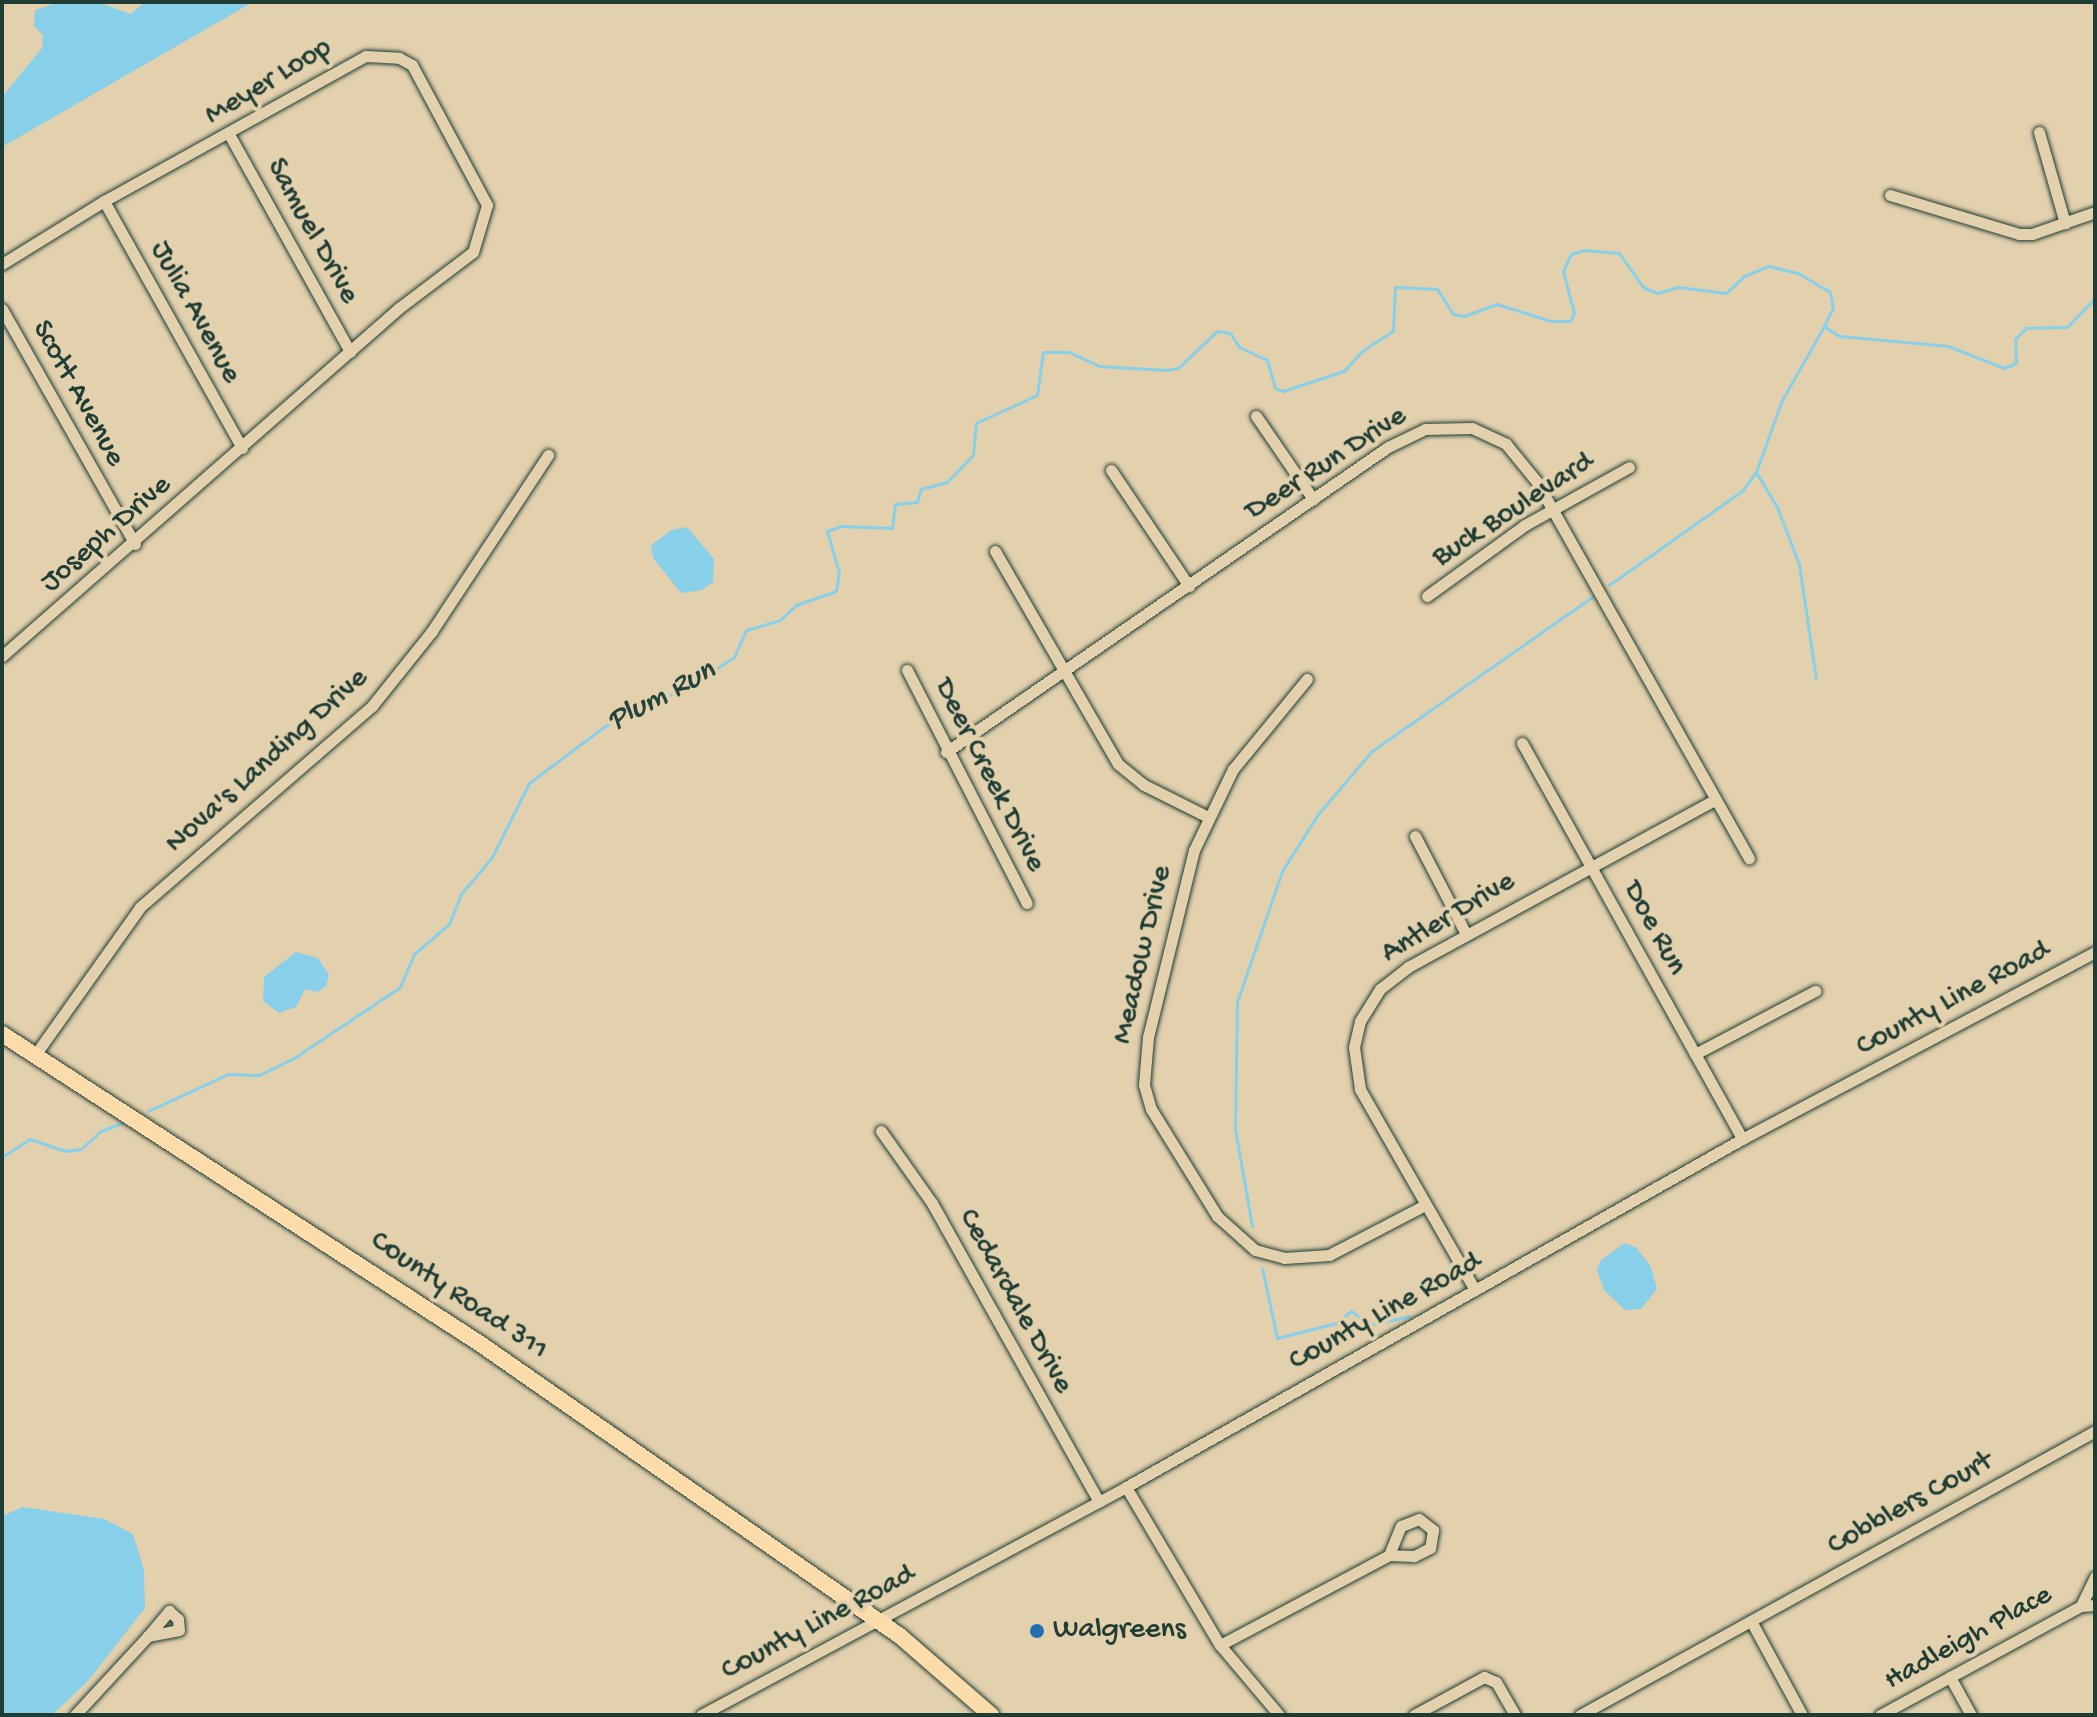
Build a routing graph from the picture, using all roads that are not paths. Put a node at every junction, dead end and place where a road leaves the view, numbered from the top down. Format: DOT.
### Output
graph roads {
  1 [pos="2039,132"];
  2 [pos="230,136"];
  3 [pos="1890,195"];
  4 [pos="104,201"];
  5 [pos="2095,212"];
  6 [pos="2065,223"];
  7 [pos="2,264"];
  8 [pos="2,309"];
  9 [pos="350,352"];
  10 [pos="1256,416"];
  11 [pos="242,448"];
  12 [pos="548,455"];
  13 [pos="1629,467"];
  14 [pos="1111,470"];
  15 [pos="1313,499"];
  16 [pos="1552,507"];
  17 [pos="135,544"];
  18 [pos="995,551"];
  19 [pos="1189,586"];
  20 [pos="1427,596"];
  21 [pos="2,656"];
  22 [pos="907,670"];
  23 [pos="1064,673"];
  24 [pos="1307,679"];
  25 [pos="1522,743"];
  26 [pos="946,752"];
  27 [pos="1714,800"];
  28 [pos="1208,817"];
  29 [pos="1415,836"];
  30 [pos="1749,858"];
  31 [pos="1590,866"];
  32 [pos="1027,903"];
  33 [pos="1466,934"];
  34 [pos="2095,952"];
  35 [pos="1815,991"];
  36 [pos="2,1034"];
  37 [pos="1695,1054"];
  38 [pos="35,1055"];
  39 [pos="881,1131"];
  40 [pos="1742,1139"];
  41 [pos="1425,1205"];
  42 [pos="1475,1290"];
  43 [pos="2095,1431"];
  44 [pos="1126,1487"];
  45 [pos="1099,1502"];
  46 [pos="1389,1555"];
  47 [pos="2095,1577"];
  48 [pos="2095,1605"];
  49 [pos="2081,1606"];
  50 [pos="874,1621"];
  51 [pos="1751,1621"];
  52 [pos="148,1636"];
  53 [pos="1220,1645"];
  54 [pos="1950,1677"];
  55 [pos="75,1715"];
  56 [pos="701,1715"];
  57 [pos="991,1715"];
  58 [pos="1279,1715"];
  59 [pos="1414,1715"];
  60 [pos="1515,1715"];
  61 [pos="1580,1715"];
  62 [pos="1802,1715"];
  63 [pos="1880,1715"];
  64 [pos="1971,1715"];
  1 -- 6 [label="street"];
  2 -- 4 [label="street, Meyer Loop"];
  2 -- 9 [label="street, Samuel Drive"];
  2 -- 9 [label="street, Meyer Loop"];
  3 -- 6 [label="street"];
  4 -- 7 [label="street, Meyer Loop"];
  4 -- 11 [label="street, Julia Avenue"];
  5 -- 6 [label="street"];
  8 -- 17 [label="street, Scott Avenue"];
  9 -- 11 [label="street, Meyer Loop"];
  10 -- 15 [label="street"];
  11 -- 17 [label="street, Joseph Drive"];
  12 -- 38 [label="street, Nova's Landing Drive"];
  13 -- 16 [label="street, Buck Boulevard"];
  14 -- 19 [label="street"];
  15 -- 16 [label="street, Deer Run Drive"];
  15 -- 19 [label="street, Deer Run Drive"];
  16 -- 20 [label="street, Buck Boulevard"];
  16 -- 27 [label="street, Deer Run Drive"];
  17 -- 21 [label="street, Joseph Drive"];
  18 -- 23 [label="street"];
  19 -- 23 [label="street, Deer Run Drive"];
  22 -- 26 [label="street, Deer Creek Drive"];
  23 -- 26 [label="street, Deer Run Drive"];
  23 -- 28 [label="street"];
  24 -- 28 [label="street, Meadow Drive"];
  25 -- 31 [label="street, Doe Run"];
  26 -- 32 [label="street, Deer Creek Drive"];
  27 -- 30 [label="street, Deer Run Drive"];
  27 -- 31 [label="street, Antler Drive"];
  28 -- 41 [label="street, Meadow Drive"];
  29 -- 33 [label="street"];
  31 -- 33 [label="street, Antler Drive"];
  31 -- 37 [label="street, Doe Run"];
  33 -- 41 [label="street, Antler Drive"];
  34 -- 40 [label="street, County Line Road"];
  35 -- 37 [label="street"];
  36 -- 38 [label="main road, County Road 311"];
  37 -- 40 [label="street, Doe Run"];
  38 -- 50 [label="main road, County Road 311"];
  39 -- 45 [label="street, Cedardale Drive"];
  40 -- 42 [label="street, County Line Road"];
  41 -- 42 [label="street, Antler Drive"];
  42 -- 44 [label="street, County Line Road"];
  43 -- 51 [label="street, Cobblers Court"];
  44 -- 45 [label="street, County Line Road"];
  44 -- 53 [label="street"];
  45 -- 50 [label="street, County Line Road"];
  46 -- 53 [label="street"];
  47 -- 49 [label="street, Hadleigh Place"];
  48 -- 49 [label="street, Hadleigh Place"];
  49 -- 54 [label="street, Hadleigh Place"];
  50 -- 56 [label="street, County Line Road"];
  50 -- 57 [label="main road, County Road 311"];
  51 -- 61 [label="street, Cobblers Court"];
  51 -- 62 [label="street"];
  52 -- 55 [label="street"];
  53 -- 58 [label="street"];
  54 -- 63 [label="street, Hadleigh Place"];
  54 -- 64 [label="street"];
  59 -- 60 [label="street"];
}
